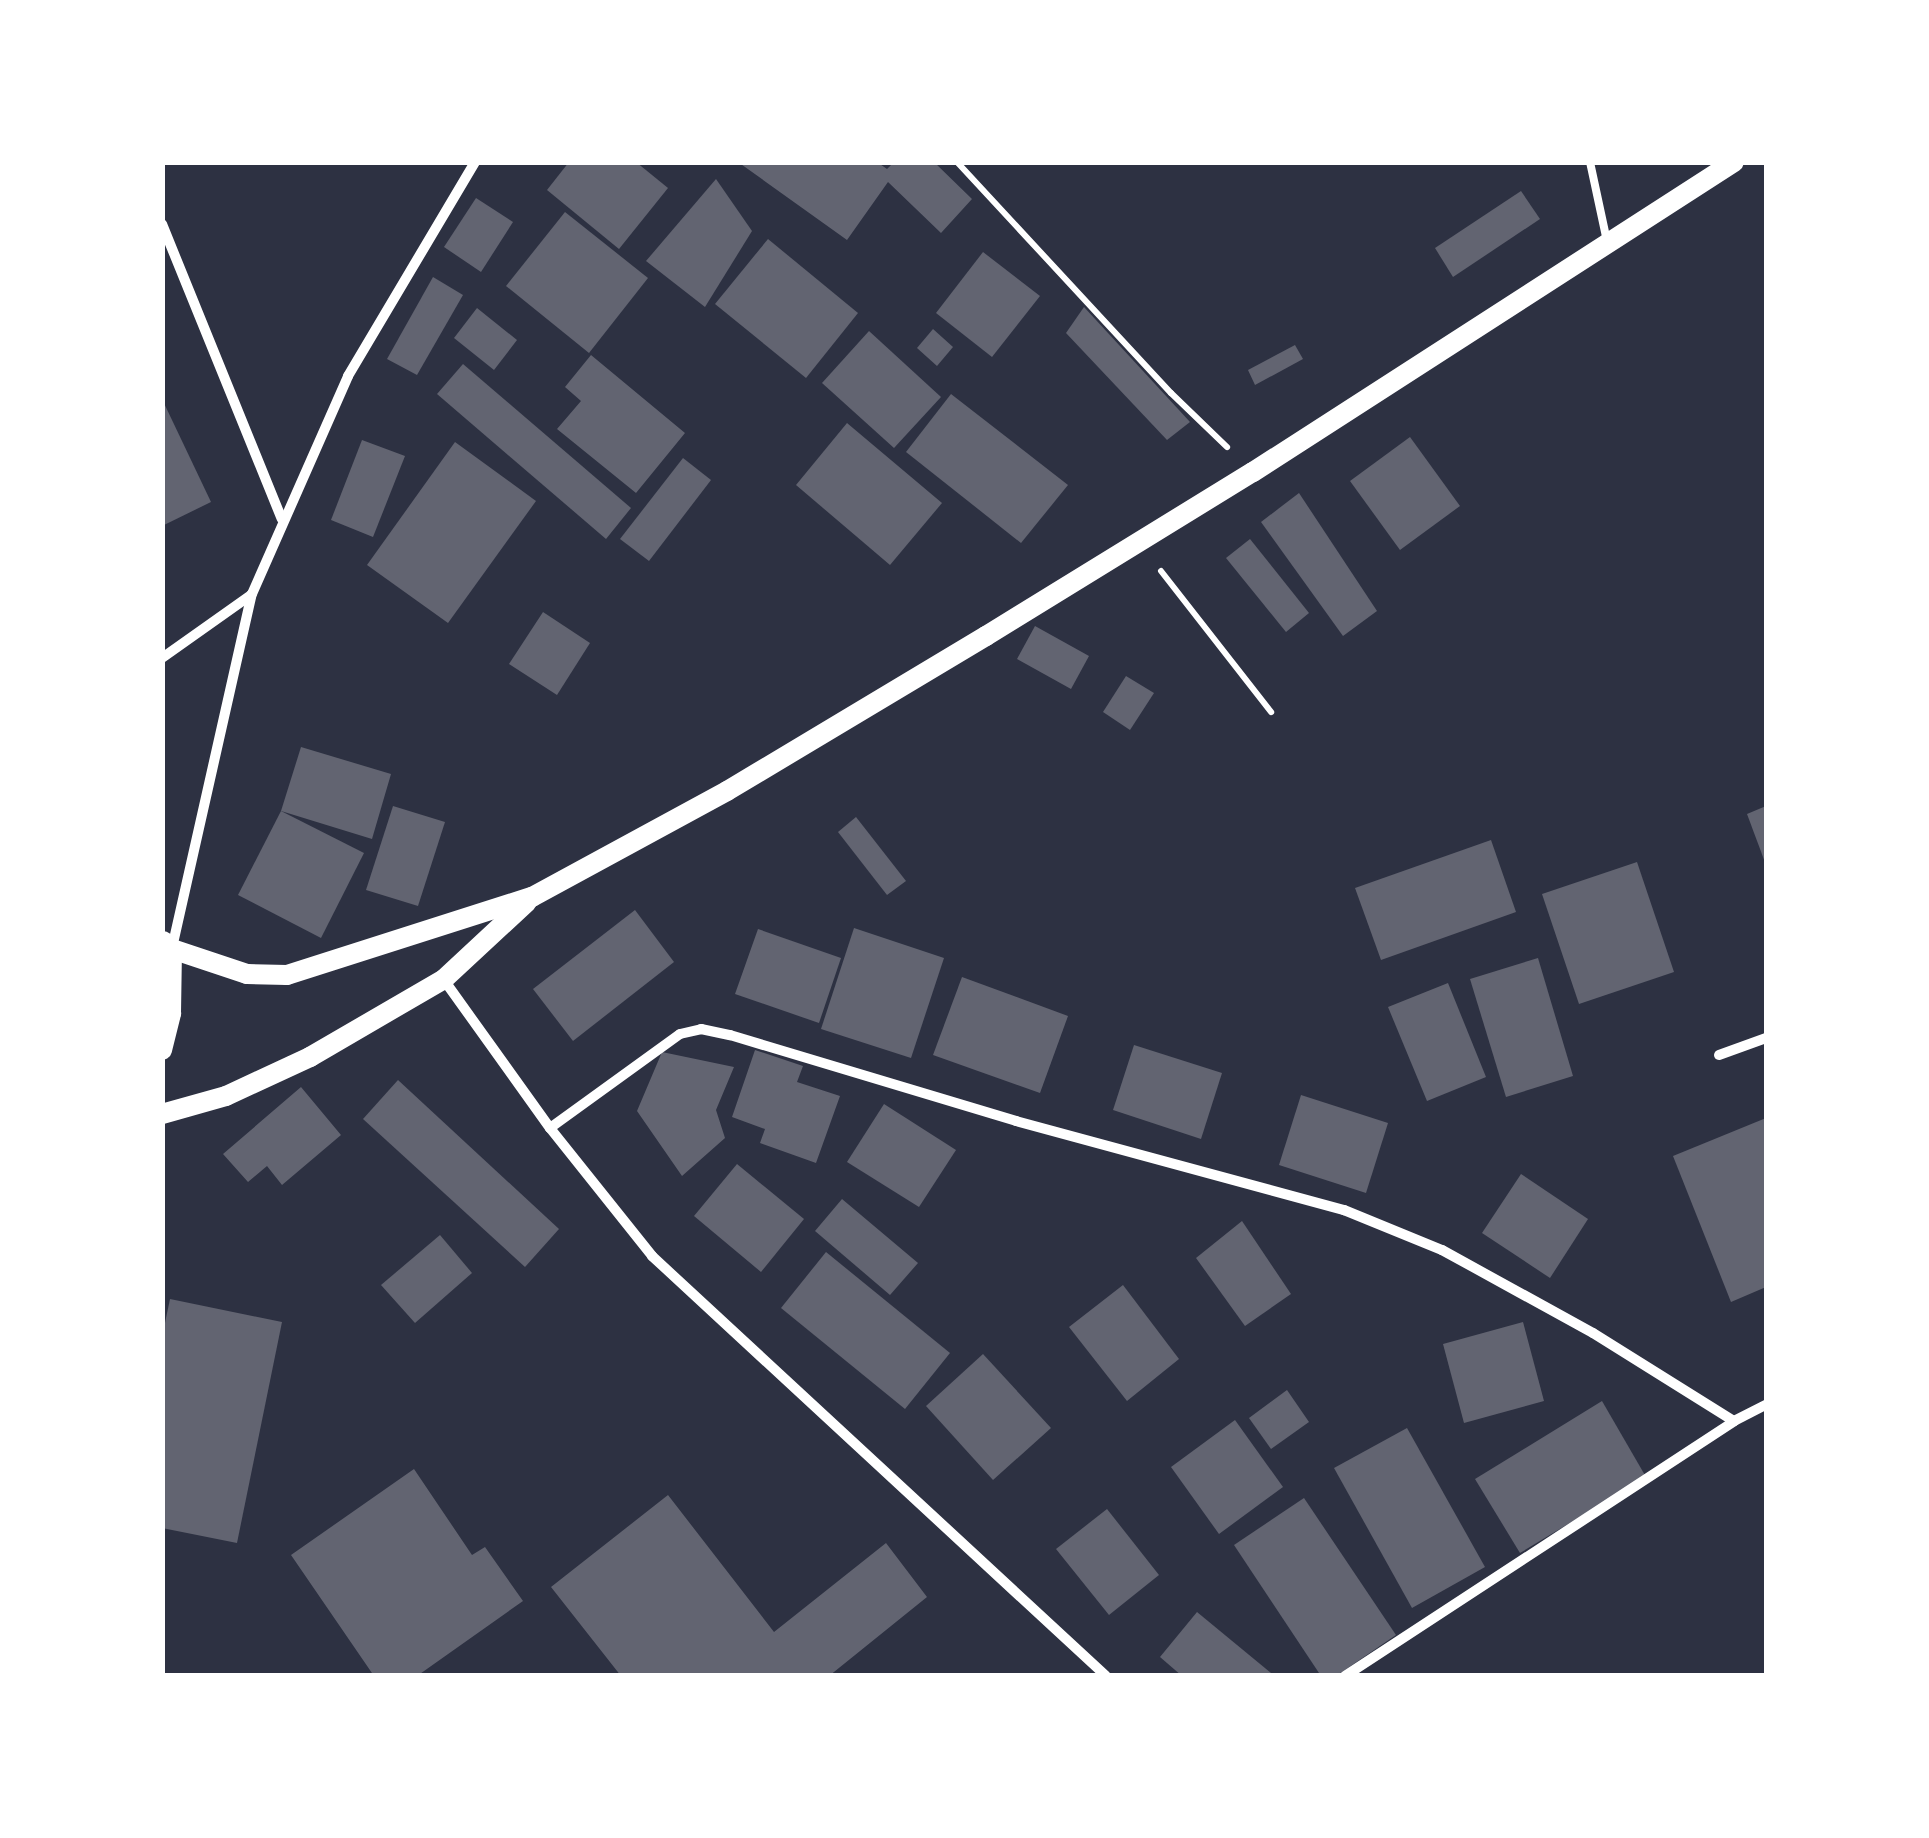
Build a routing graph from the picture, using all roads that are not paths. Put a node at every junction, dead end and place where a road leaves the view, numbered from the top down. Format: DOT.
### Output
graph roads {
  1 [pos="475,162"];
  2 [pos="1590,162"];
  3 [pos="1734,162"];
  4 [pos="162,224"];
  5 [pos="1607,244"];
  6 [pos="282,519"];
  7 [pos="252,594"];
  8 [pos="162,658"];
  9 [pos="532,897"];
  10 [pos="167,945"];
  11 [pos="444,979"];
  12 [pos="1766,1038"];
  13 [pos="162,1050"];
  14 [pos="1718,1055"];
  15 [pos="162,1114"];
  16 [pos="550,1128"];
  17 [pos="1766,1405"];
  18 [pos="1734,1422"];
  19 [pos="1106,1676"];
  20 [pos="1344,1676"];
  1 -- 6 [label="street"];
  2 -- 5 [label="lane"];
  3 -- 5 [label="main road"];
  4 -- 6 [label="street"];
  5 -- 9 [label="main road"];
  6 -- 7 [label="street"];
  7 -- 8 [label="street"];
  7 -- 10 [label="street"];
  9 -- 10 [label="main road"];
  9 -- 11 [label="main road"];
  10 -- 13 [label="main road"];
  11 -- 15 [label="main road"];
  11 -- 16 [label="street"];
  12 -- 14 [label="street"];
  16 -- 18 [label="street"];
  16 -- 19 [label="street"];
  17 -- 18 [label="street"];
  18 -- 20 [label="street"];
}
